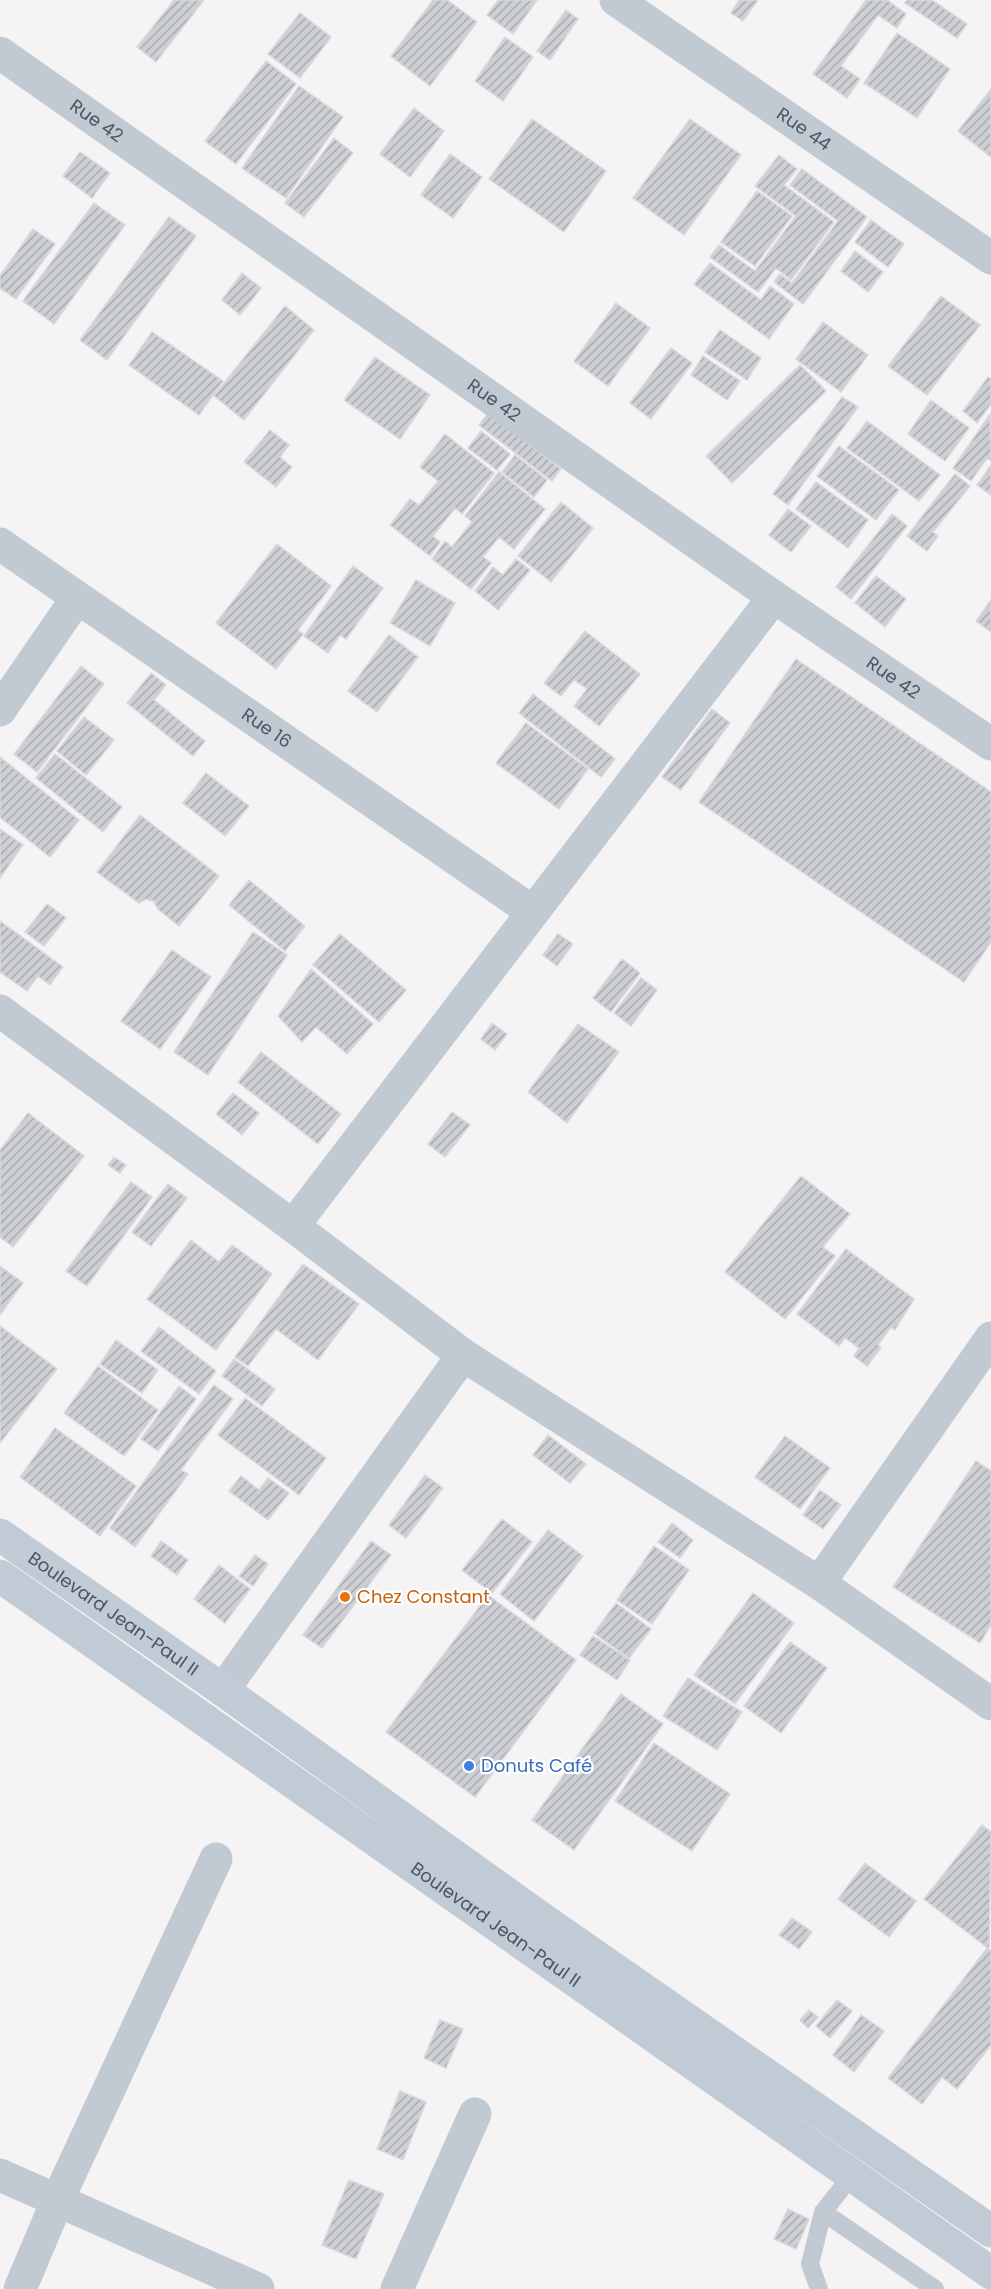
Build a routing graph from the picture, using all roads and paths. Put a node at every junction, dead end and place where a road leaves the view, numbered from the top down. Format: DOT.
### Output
graph roads {
  1 [pos="616,0"];
  2 [pos="0,53"];
  3 [pos="991,258"];
  4 [pos="0,544"];
  5 [pos="774,597"];
  6 [pos="76,598"];
  7 [pos="0,710"];
  8 [pos="991,744"];
  9 [pos="533,912"];
  10 [pos="0,1011"];
  11 [pos="293,1226"];
  12 [pos="991,1338"];
  13 [pos="463,1355"];
  14 [pos="0,1535"];
  15 [pos="0,1576"];
  16 [pos="819,1583"];
  17 [pos="223,1690"];
  18 [pos="991,1704"];
  19 [pos="216,1859"];
  20 [pos="475,2114"];
  21 [pos="853,2174"];
  22 [pos="0,2175"];
  23 [pos="58,2199"];
  24 [pos="823,2212"];
  25 [pos="991,2231"];
  26 [pos="991,2273"];
  27 [pos="991,2287"];
  28 [pos="20,2289"];
  29 [pos="258,2289"];
  30 [pos="397,2289"];
  31 [pos="819,2289"];
  32 [pos="936,2289"];
  33 [pos="986,2289"];
  1 -- 3 [label="street, Rue 44"];
  2 -- 5 [label="street, Rue 42"];
  4 -- 6 [label="street, Rue 16"];
  5 -- 8 [label="street, Rue 42"];
  5 -- 9 [label="street"];
  6 -- 7 [label="street"];
  6 -- 9 [label="street, Rue 16"];
  9 -- 11 [label="street"];
  10 -- 11 [label="street"];
  11 -- 13 [label="street"];
  12 -- 16 [label="street"];
  13 -- 16 [label="street"];
  13 -- 17 [label="street"];
  14 -- 17 [label="main road, Boulevard Jean-Paul II"];
  15 -- 21 [label="main road, Boulevard Jean-Paul II"];
  16 -- 18 [label="street"];
  17 -- 25 [label="main road, Boulevard Jean-Paul II"];
  19 -- 23 [label="street"];
  20 -- 30 [label="street"];
  21 -- 24 [label="lane"];
  21 -- 26 [label="main road, Boulevard Jean-Paul II"];
  22 -- 23 [label="street"];
  23 -- 28 [label="street"];
  23 -- 29 [label="street"];
  24 -- 31 [label="lane"];
  24 -- 32 [label="lane"];
  27 -- 33 [label="lane"];
}
